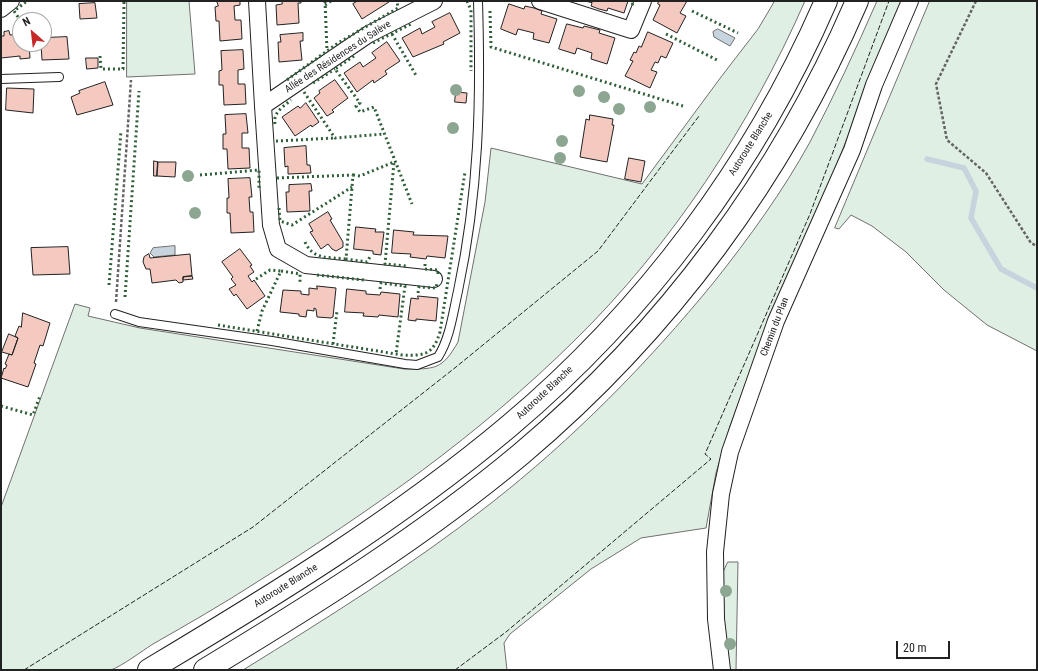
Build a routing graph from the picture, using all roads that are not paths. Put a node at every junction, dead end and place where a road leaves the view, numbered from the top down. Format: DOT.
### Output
graph roads {
  1 [pos="11,1"];
  2 [pos="257,1"];
  3 [pos="434,1"];
  4 [pos="478,1"];
  5 [pos="540,1"];
  6 [pos="643,1"];
  7 [pos="826,1"];
  8 [pos="857,1"];
  9 [pos="910,1"];
  10 [pos="411,5"];
  11 [pos="1,9"];
  12 [pos="59,77"];
  13 [pos="1,79"];
  14 [pos="263,106"];
  15 [pos="434,279"];
  16 [pos="115,314"];
  17 [pos="149,670"];
  18 [pos="205,670"];
  19 [pos="722,670"];
  1 -- 11 [label="street"];
  2 -- 14 [label="street"];
  3 -- 10 [label="street, Allée des Résidences du Salève"];
  4 -- 16 [label="lane"];
  5 -- 6 [label="street"];
  7 -- 17 [label="highway, Autoroute Blanche"];
  8 -- 18 [label="highway"];
  9 -- 19 [label="street, Chemin du Plan"];
  10 -- 14 [label="street, Allée des Résidences du Salève"];
  12 -- 13 [label="lane"];
  14 -- 15 [label="street"];
}
